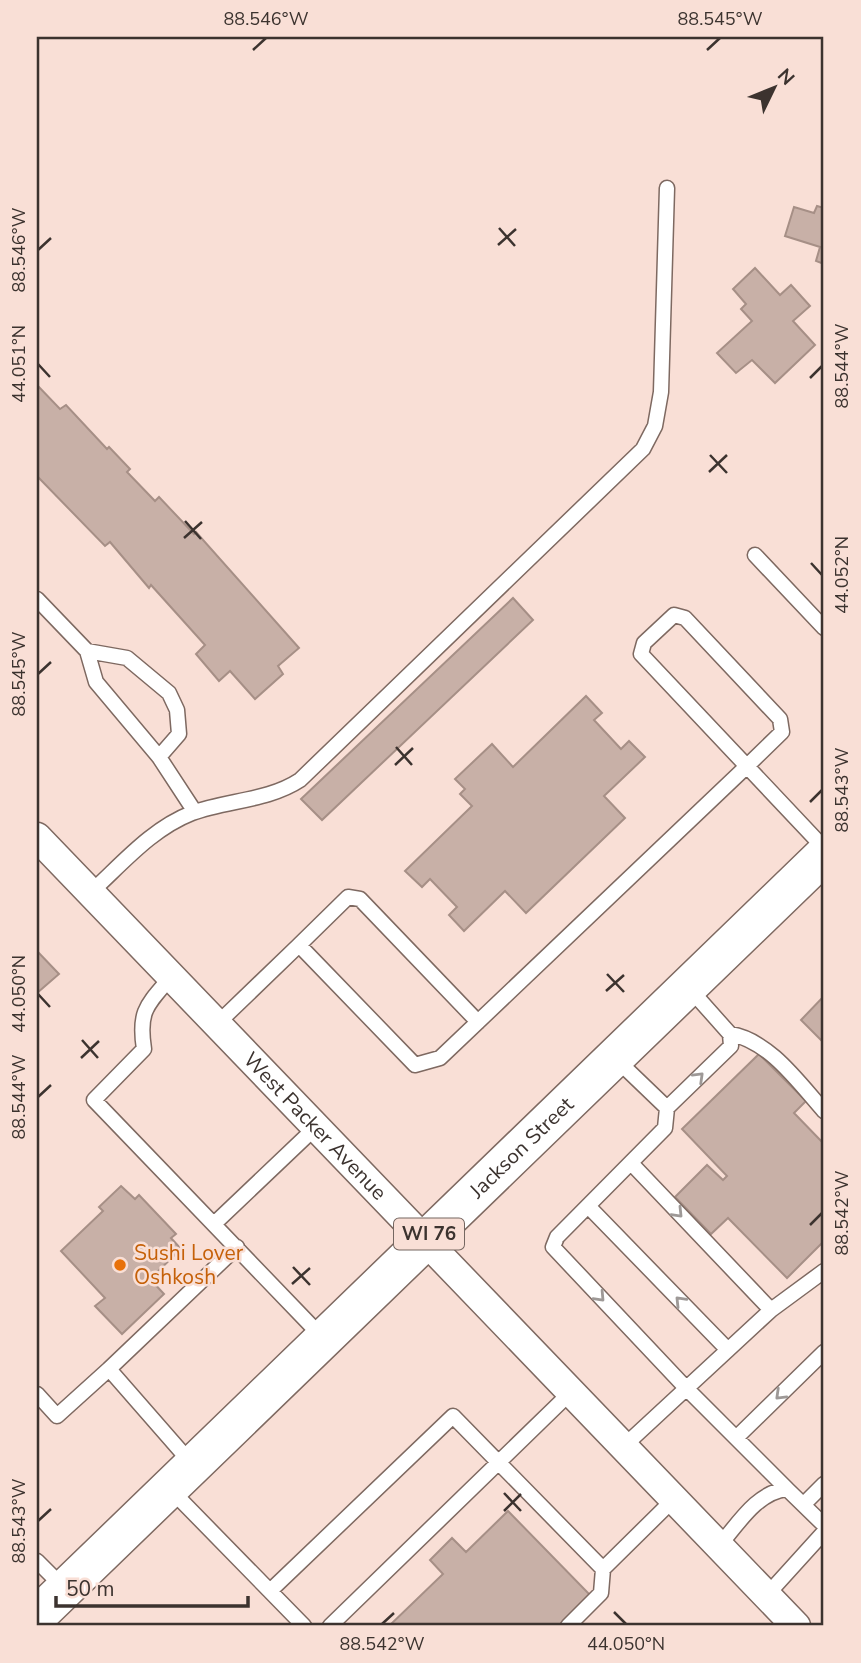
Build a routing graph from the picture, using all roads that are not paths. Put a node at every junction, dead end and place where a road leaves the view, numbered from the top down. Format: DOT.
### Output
graph roads {
  1 [pos="667,188"];
  2 [pos="755,555"];
  3 [pos="37,599"];
  4 [pos="824,628"];
  5 [pos="87,651"];
  6 [pos="159,757"];
  7 [pos="746,767"];
  8 [pos="195,812"];
  9 [pos="40,847"];
  10 [pos="824,848"];
  11 [pos="824,855"];
  12 [pos="90,893"];
  13 [pos="299,945"];
  14 [pos="171,977"];
  15 [pos="688,987"];
  16 [pos="478,1022"];
  17 [pos="217,1024"];
  18 [pos="731,1040"];
  19 [pos="615,1058"];
  20 [pos="667,1108"];
  21 [pos="824,1111"];
  22 [pos="316,1127"];
  23 [pos="631,1163"];
  24 [pos="588,1206"];
  25 [pos="214,1224"];
  26 [pos="425,1238"];
  27 [pos="237,1247"];
  28 [pos="821,1278"];
  29 [pos="773,1309"];
  30 [pos="323,1338"];
  31 [pos="728,1350"];
  32 [pos="824,1352"];
  33 [pos="109,1369"];
  34 [pos="686,1388"];
  35 [pos="571,1392"];
  36 [pos="37,1394"];
  37 [pos="736,1438"];
  38 [pos="623,1447"];
  39 [pos="500,1462"];
  40 [pos="181,1476"];
  41 [pos="824,1484"];
  42 [pos="788,1489"];
  43 [pos="674,1499"];
  44 [pos="805,1503"];
  45 [pos="824,1525"];
  46 [pos="824,1532"];
  47 [pos="719,1546"];
  48 [pos="37,1561"];
  49 [pos="603,1569"];
  50 [pos="64,1589"];
  51 [pos="270,1591"];
  52 [pos="766,1596"];
  53 [pos="37,1616"];
  54 [pos="304,1626"];
  55 [pos="330,1626"];
  56 [pos="568,1626"];
  57 [pos="796,1626"];
  1 -- 8 [label="lane"];
  2 -- 4 [label="lane"];
  3 -- 5 [label="lane"];
  5 -- 6 [label="lane"];
  5 -- 6 [label="lane"];
  6 -- 8 [label="lane"];
  7 -- 7 [label="lane"];
  7 -- 10 [label="lane"];
  7 -- 16 [label="lane"];
  8 -- 12 [label="lane"];
  9 -- 12 [label="street, West Packer Avenue"];
  11 -- 15 [label="main road, Jackson Street / WI 76"];
  12 -- 14 [label="street, West Packer Avenue"];
  13 -- 16 [label="lane"];
  13 -- 16 [label="lane"];
  13 -- 17 [label="lane"];
  14 -- 17 [label="street, West Packer Avenue"];
  14 -- 25 [label="lane"];
  15 -- 18 [label="lane"];
  15 -- 19 [label="main road, Jackson Street / WI 76"];
  17 -- 22 [label="street, West Packer Avenue"];
  20 -- 18 [label="lane, one-way"];
  18 -- 21 [label="lane"];
  19 -- 20 [label="lane"];
  19 -- 26 [label="main road, Jackson Street / WI 76"];
  20 -- 23 [label="lane"];
  22 -- 25 [label="lane"];
  22 -- 26 [label="street, West Packer Avenue"];
  23 -- 24 [label="lane"];
  23 -- 29 [label="lane, one-way"];
  31 -- 24 [label="lane, one-way"];
  24 -- 34 [label="lane, one-way"];
  25 -- 27 [label="lane"];
  26 -- 30 [label="main road, Jackson Street / WI 76"];
  26 -- 35 [label="street, West Packer Avenue"];
  27 -- 30 [label="lane"];
  27 -- 33 [label="lane"];
  28 -- 29 [label="lane"];
  29 -- 31 [label="lane"];
  30 -- 40 [label="main road, Jackson Street / WI 76"];
  31 -- 34 [label="lane"];
  32 -- 37 [label="lane, one-way"];
  33 -- 36 [label="lane"];
  33 -- 40 [label="lane"];
  34 -- 37 [label="lane"];
  34 -- 38 [label="lane"];
  35 -- 38 [label="street, West Packer Avenue"];
  35 -- 39 [label="lane"];
  37 -- 42 [label="lane"];
  38 -- 43 [label="street, West Packer Avenue"];
  39 -- 49 [label="lane"];
  39 -- 51 [label="lane"];
  39 -- 55 [label="lane"];
  40 -- 50 [label="main road, Jackson Street / WI 76"];
  40 -- 51 [label="lane"];
  41 -- 44 [label="lane"];
  42 -- 44 [label="lane"];
  42 -- 47 [label="lane"];
  43 -- 47 [label="street, West Packer Avenue"];
  43 -- 49 [label="lane"];
  44 -- 45 [label="lane"];
  46 -- 52 [label="lane"];
  47 -- 52 [label="street, West Packer Avenue"];
  48 -- 50 [label="lane"];
  49 -- 56 [label="lane"];
  50 -- 53 [label="main road, Jackson Street / WI 76"];
  51 -- 54 [label="lane"];
  52 -- 57 [label="street, West Packer Avenue"];
}
